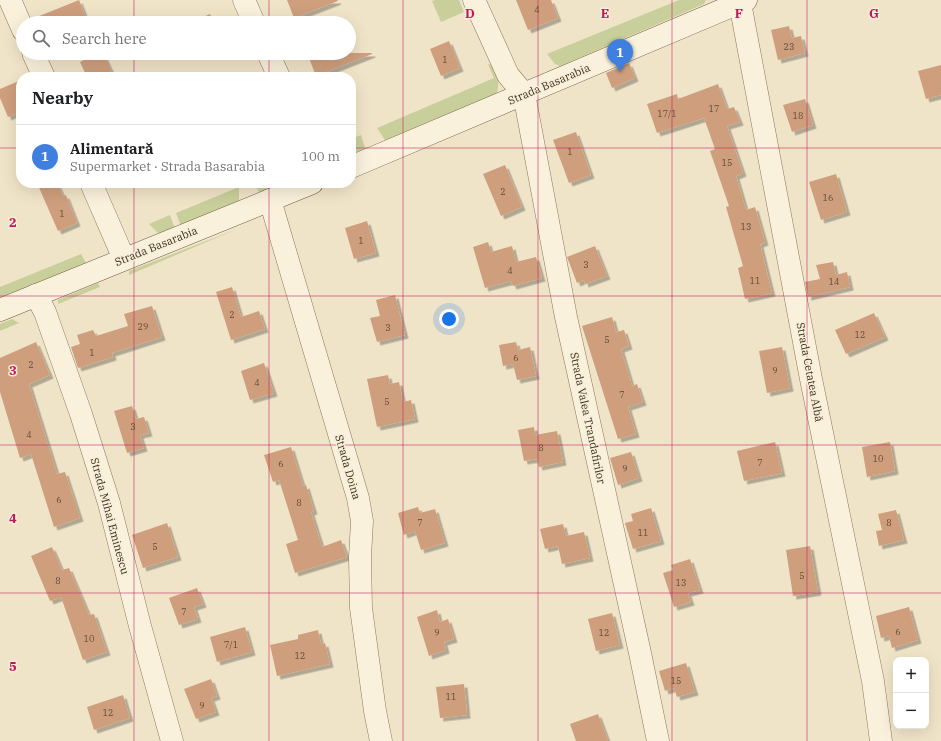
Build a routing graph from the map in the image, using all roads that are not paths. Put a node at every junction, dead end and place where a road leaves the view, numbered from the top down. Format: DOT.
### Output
graph roads {
  1 [pos="10,0"];
  2 [pos="244,0"];
  3 [pos="474,0"];
  4 [pos="743,1"];
  5 [pos="718,6"];
  6 [pos="17,16"];
  7 [pos="251,16"];
  8 [pos="36,60"];
  9 [pos="271,60"];
  10 [pos="42,72"];
  11 [pos="277,72"];
  12 [pos="524,94"];
  13 [pos="356,165"];
  14 [pos="92,188"];
  15 [pos="300,188"];
  16 [pos="270,200"];
  17 [pos="124,259"];
  18 [pos="36,295"];
  19 [pos="0,310"];
  20 [pos="172,741"];
  21 [pos="381,741"];
  22 [pos="658,741"];
  23 [pos="881,741"];
  1 -- 6 [label="street"];
  2 -- 7 [label="street"];
  3 -- 12 [label="street"];
  4 -- 5 [label="street, Strada Basarabia"];
  4 -- 23 [label="street, Strada Cetatea Albă"];
  5 -- 12 [label="street, Strada Basarabia"];
  8 -- 10 [label="street"];
  9 -- 11 [label="street"];
  12 -- 13 [label="street, Strada Basarabia"];
  12 -- 22 [label="street, Strada Valea Trandafirilor"];
  14 -- 17 [label="street"];
  15 -- 16 [label="street, Strada Basarabia"];
  16 -- 17 [label="street, Strada Basarabia"];
  16 -- 21 [label="street, Strada Doina"];
  17 -- 18 [label="street, Strada Basarabia"];
  18 -- 19 [label="street, Strada Basarabia"];
  18 -- 20 [label="street, Strada Mihai Eminescu"];
}
